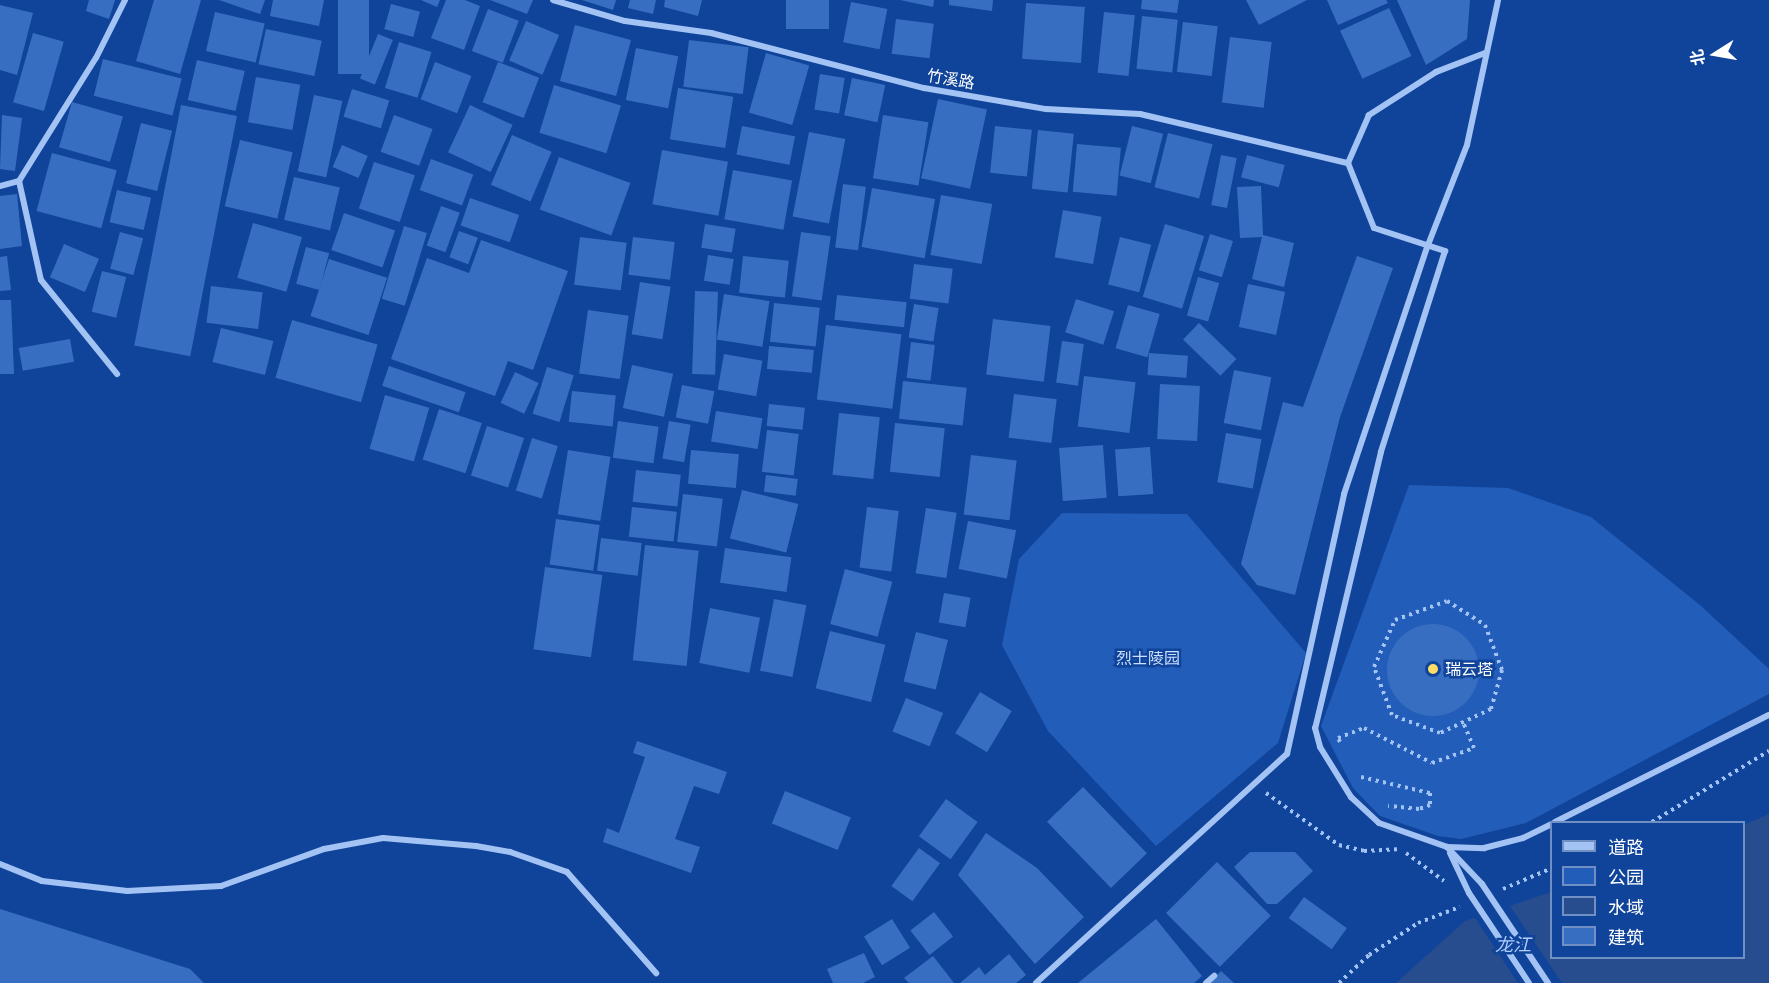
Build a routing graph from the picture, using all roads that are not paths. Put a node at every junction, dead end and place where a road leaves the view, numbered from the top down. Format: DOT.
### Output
graph roads {
  1 [pos="125,0"];
  2 [pos="553,0"];
  3 [pos="1498,0"];
  4 [pos="1485,53"];
  5 [pos="1348,163"];
  6 [pos="19,181"];
  7 [pos="0,186"];
  8 [pos="1428,245"];
  9 [pos="117,374"];
  10 [pos="1769,715"];
  11 [pos="1557,821"];
  12 [pos="1550,824"];
  13 [pos="1447,847"];
  14 [pos="0,864"];
  15 [pos="656,973"];
  16 [pos="1214,976"];
  17 [pos="1035,983"];
  18 [pos="1206,983"];
  19 [pos="1529,983"];
  20 [pos="1548,983"];
  1 -- 6 [label="street"];
  2 -- 5 [label="street, 竹溪路"];
  3 -- 4 [label="street"];
  4 -- 5 [label="street"];
  4 -- 8 [label="street"];
  5 -- 8 [label="street"];
  6 -- 7 [label="street"];
  6 -- 9 [label="street"];
  8 -- 13 [label="street"];
  8 -- 17 [label="street"];
  10 -- 11 [label="street"];
  12 -- 13 [label="street"];
  13 -- 19 [label="street"];
  13 -- 20 [label="street"];
  14 -- 15 [label="street"];
  16 -- 18 [label="street"];
}
